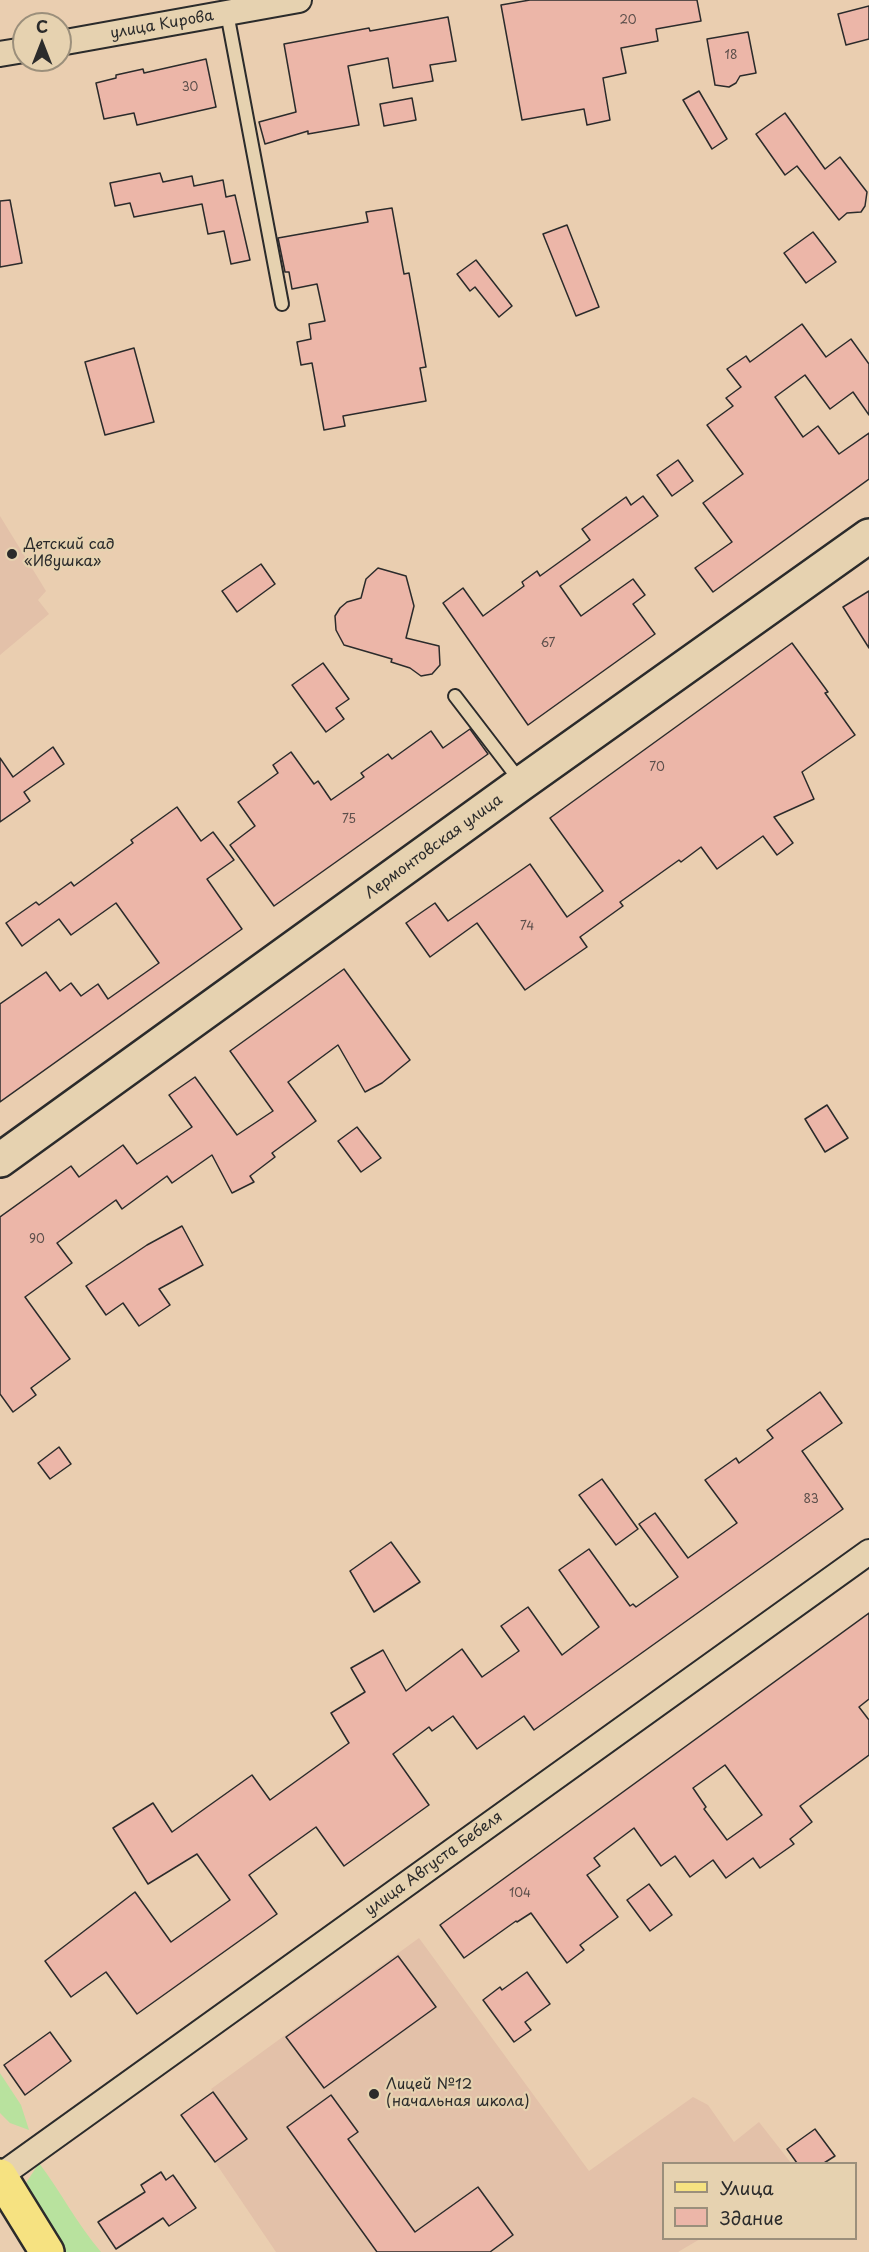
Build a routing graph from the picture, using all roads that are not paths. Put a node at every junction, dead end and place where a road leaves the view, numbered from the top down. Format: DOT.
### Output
graph roads {
  1 [pos="299,0"];
  2 [pos="227,13"];
  3 [pos="72,41"];
  4 [pos="282,304"];
  5 [pos="869,536"];
  6 [pos="455,696"];
  7 [pos="522,783"];
  8 [pos="0,1160"];
  9 [pos="869,1552"];
  10 [pos="0,2176"];
  11 [pos="47,2252"];
  1 -- 2 [label="street, улица Кирова"];
  2 -- 3 [label="street, улица Кирова"];
  2 -- 4 [label="lane"];
  5 -- 7 [label="main road, Лермонтовская улица"];
  6 -- 7 [label="lane"];
  7 -- 8 [label="main road, Лермонтовская улица"];
  9 -- 10 [label="street, улица Августа Бебеля"];
  10 -- 11 [label="main road"];
}
